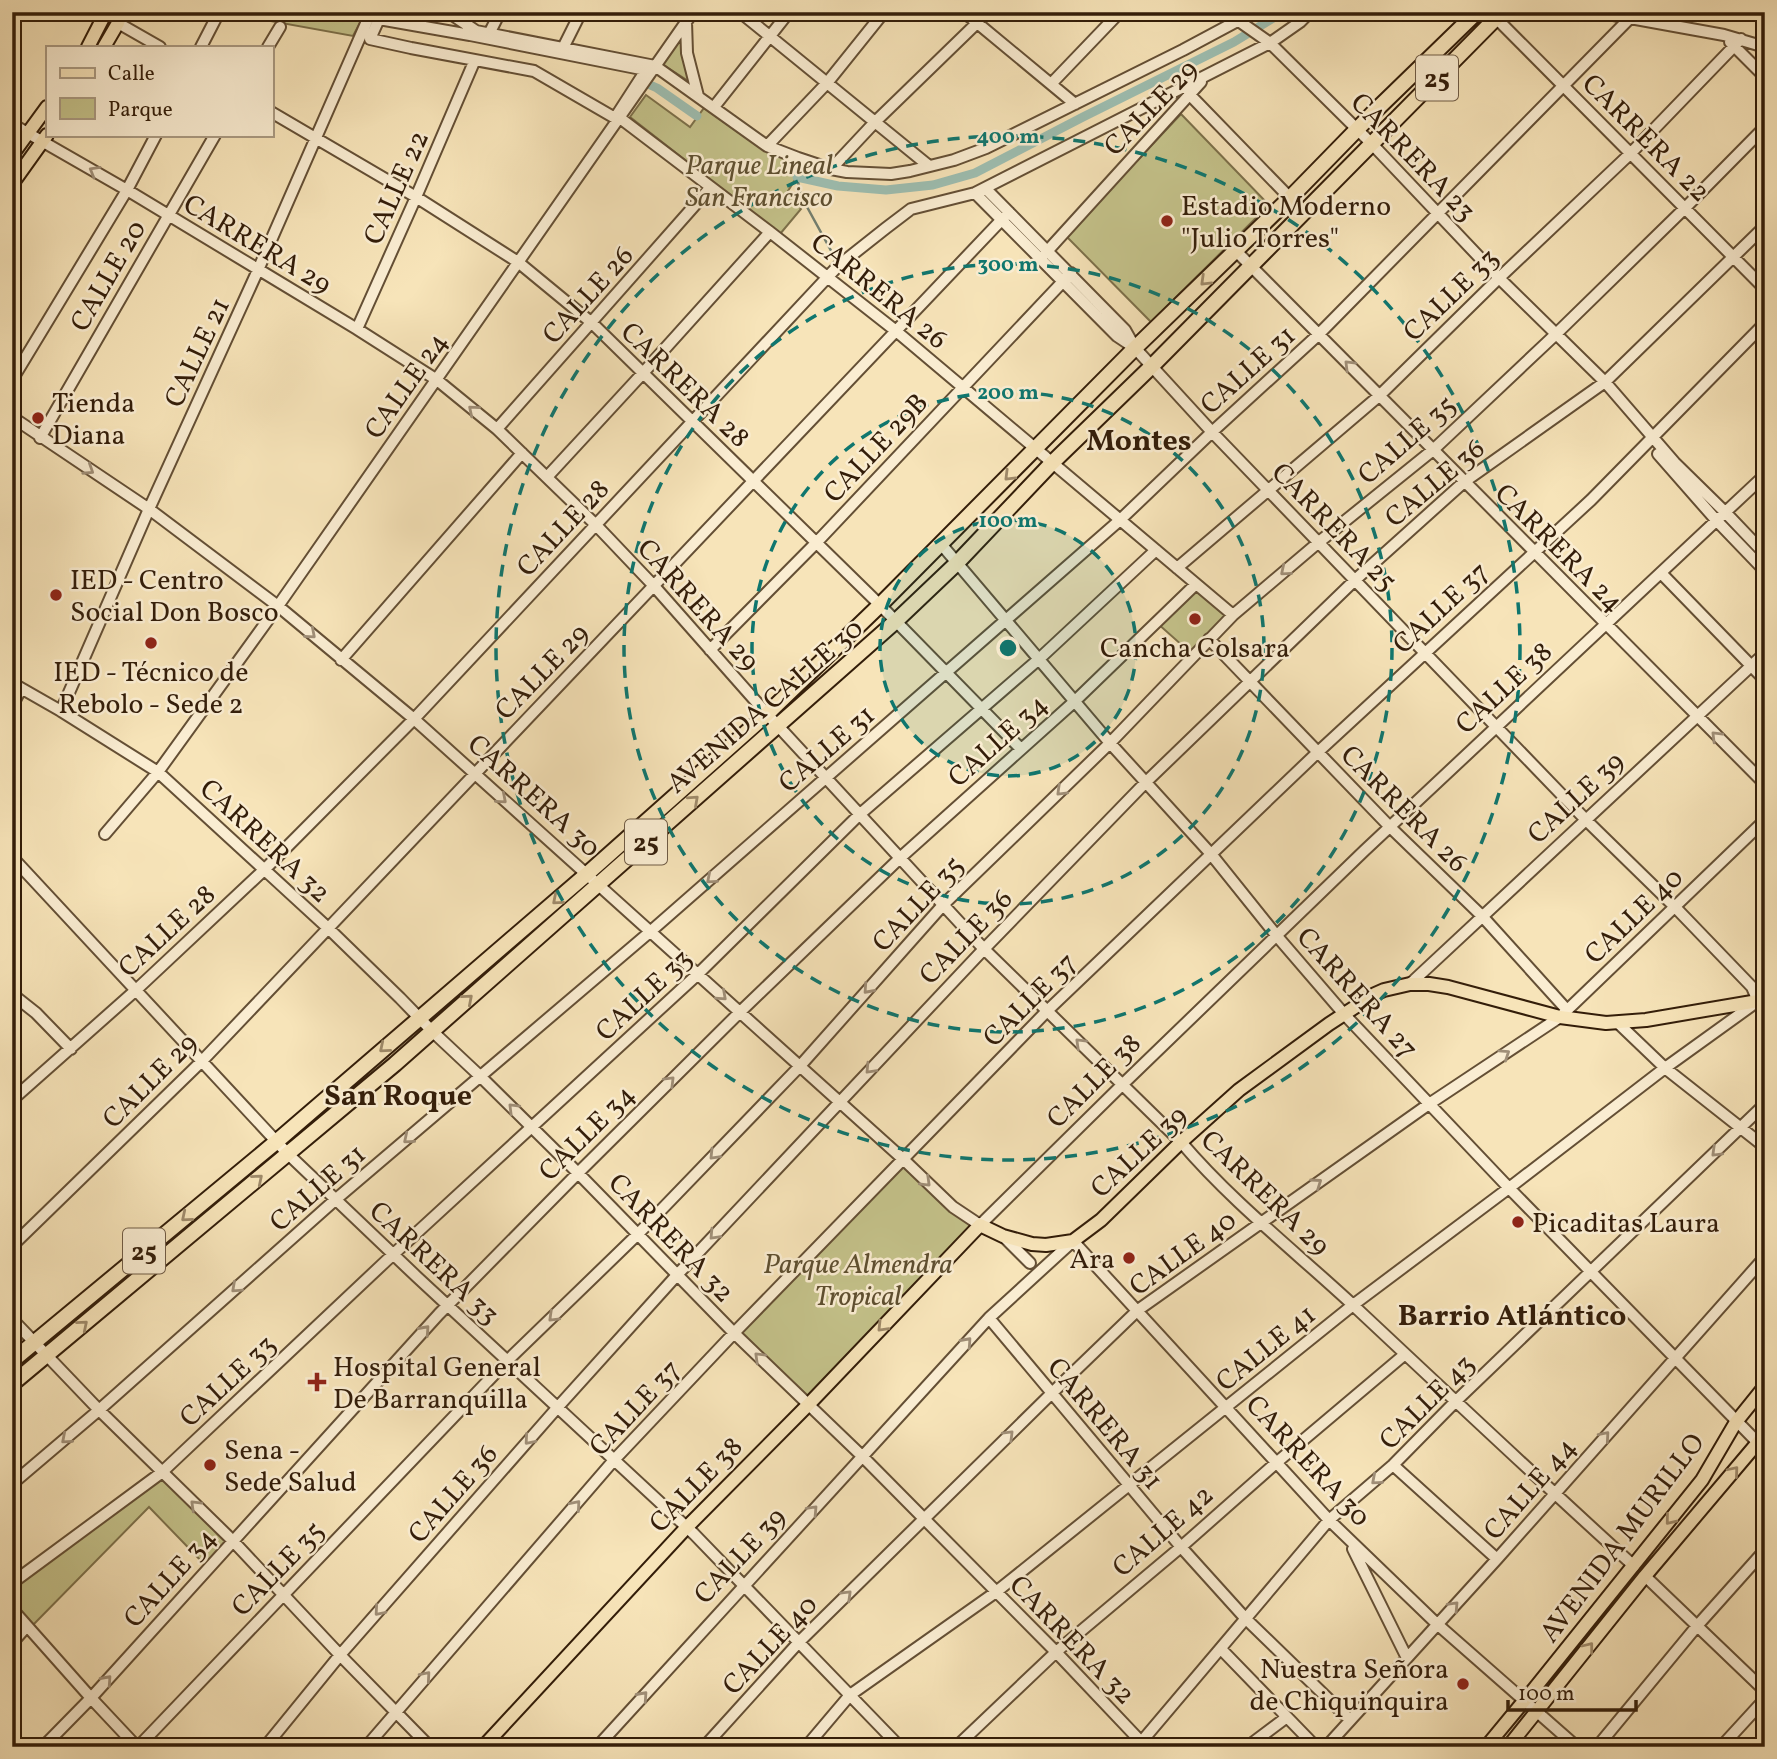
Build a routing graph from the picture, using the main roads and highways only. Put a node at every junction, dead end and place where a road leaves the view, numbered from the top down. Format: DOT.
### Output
graph roads {
  1 [pos="106,12"];
  2 [pos="1477,12"];
  3 [pos="1499,15"];
  4 [pos="119,17"];
  5 [pos="89,46"];
  6 [pos="104,46"];
  7 [pos="46,108"];
  8 [pos="45,138"];
  9 [pos="12,155"];
  10 [pos="12,184"];
  11 [pos="1763,1001"];
  12 [pos="981,1225"];
  13 [pos="1073,1241"];
  14 [pos="12,1361"];
  15 [pos="12,1384"];
  16 [pos="1765,1386"];
  17 [pos="1762,1443"];
  18 [pos="483,1747"];
  19 [pos="1486,1747"];
  20 [pos="1508,1747"];
  1 -- 5 [label="main road"];
  2 -- 14 [label="highway, AVENIDA CALLE 30 / 25, one-way"];
  15 -- 3 [label="highway, AVENIDA CALLE 30 / 25, one-way"];
  4 -- 6 [label="main road"];
  7 -- 9 [label="main road"];
  8 -- 10 [label="main road"];
  11 -- 13 [label="main road, CALLE 39"];
  12 -- 13 [label="main road, CARRERA 30"];
  12 -- 18 [label="main road, CALLE 38, one-way"];
  16 -- 19 [label="main road, AVENIDA MURILLO, one-way"];
  20 -- 17 [label="main road, AVENIDA MURILLO, one-way"];
}
